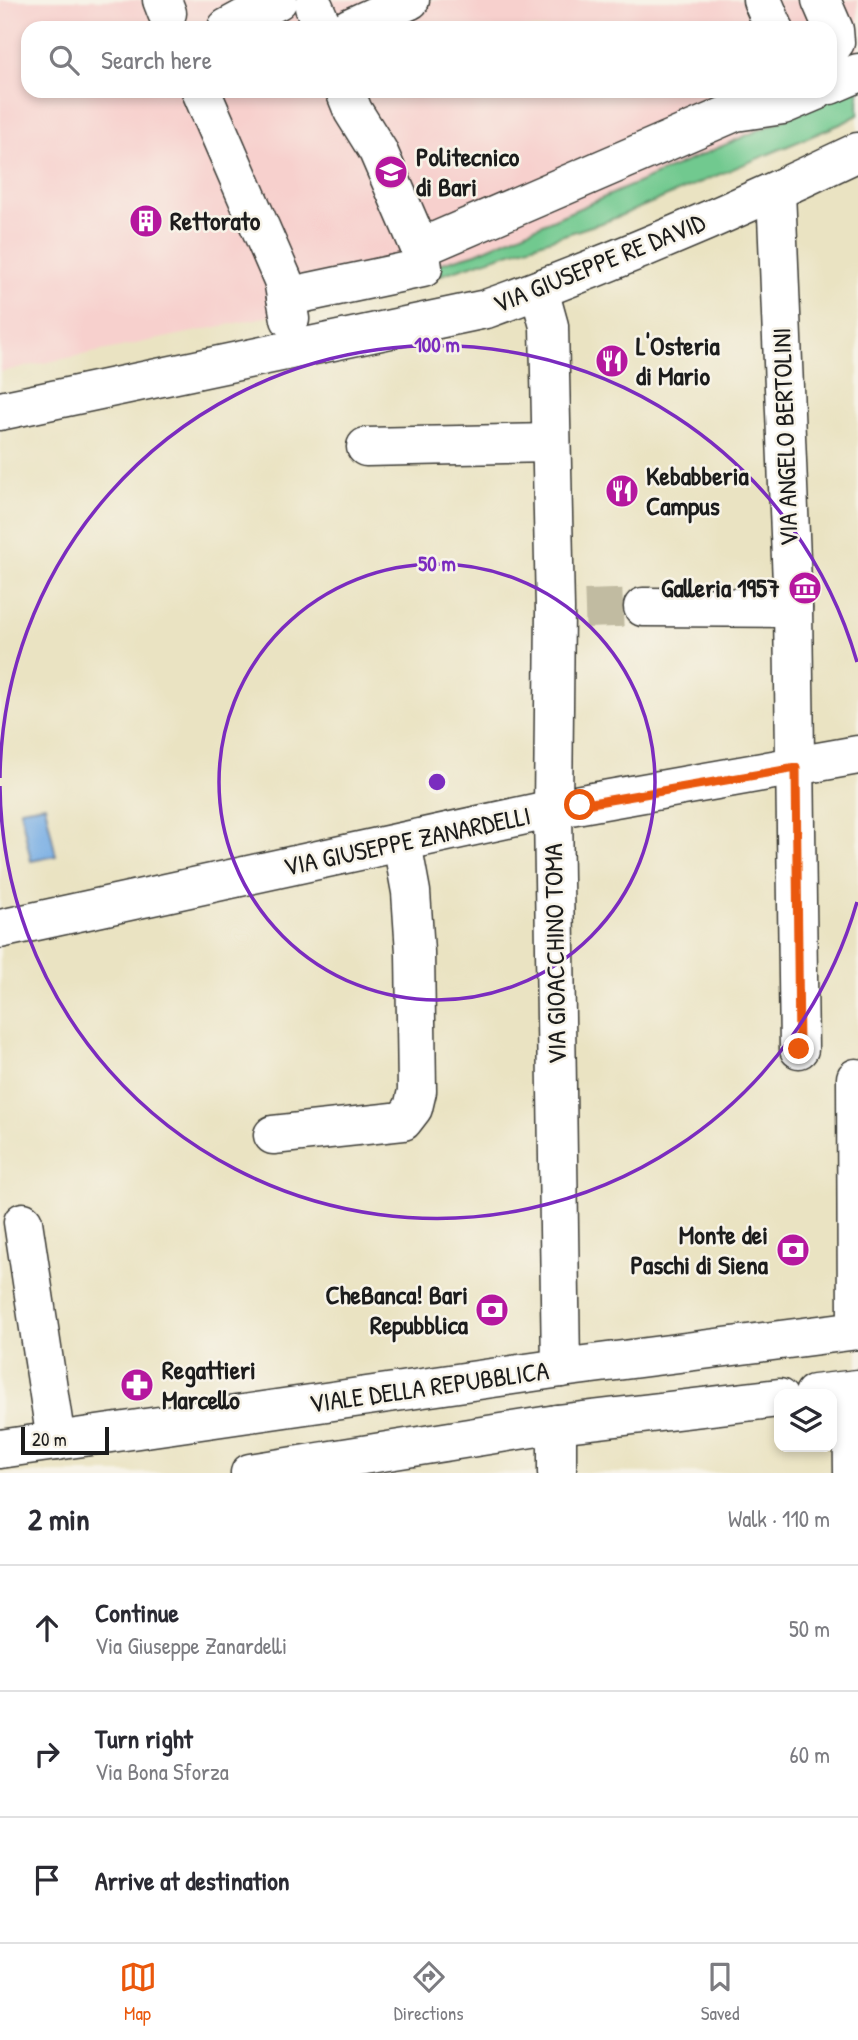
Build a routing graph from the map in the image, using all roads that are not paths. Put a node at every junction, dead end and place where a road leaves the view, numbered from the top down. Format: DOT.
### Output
graph roads {
  1 [pos="410,0"];
  2 [pos="762,0"];
  3 [pos="821,0"];
  4 [pos="305,12"];
  5 [pos="261,21"];
  6 [pos="364,21"];
  7 [pos="771,21"];
  8 [pos="830,21"];
  9 [pos="858,73"];
  10 [pos="837,82"];
  11 [pos="204,98"];
  12 [pos="348,98"];
  13 [pos="800,98"];
  14 [pos="858,152"];
  15 [pos="776,191"];
  16 [pos="421,248"];
  17 [pos="539,290"];
  18 [pos="0,411"];
  19 [pos="551,443"];
  20 [pos="366,447"];
  21 [pos="643,607"];
  22 [pos="793,608"];
  23 [pos="858,755"];
  24 [pos="796,768"];
  25 [pos="553,809"];
  26 [pos="402,843"];
  27 [pos="0,929"];
  28 [pos="799,1049"];
  29 [pos="856,1078"];
  30 [pos="273,1135"];
  31 [pos="23,1222"];
  32 [pos="857,1330"];
  33 [pos="561,1368"];
  34 [pos="855,1390"];
  35 [pos="837,1392"];
  36 [pos="774,1399"];
  37 [pos="557,1424"];
  38 [pos="56,1441"];
  39 [pos="0,1449"];
  40 [pos="378,1464"];
  41 [pos="250,1473"];
  42 [pos="557,1473"];
  43 [pos="853,1473"];
  1 -- 6 [label="street"];
  2 -- 7 [label="street"];
  3 -- 8 [label="street"];
  4 -- 5 [label="street"];
  9 -- 10 [label="street"];
  11 -- 16 [label="street"];
  12 -- 16 [label="street"];
  13 -- 16 [label="street"];
  14 -- 15 [label="street, VIA GIUSEPPE RE DAVID"];
  15 -- 17 [label="street, VIA GIUSEPPE RE DAVID"];
  15 -- 22 [label="street, VIA ANGELO BERTOLINI"];
  17 -- 18 [label="street, VIA GIUSEPPE RE DAVID"];
  17 -- 19 [label="street, VIA GIOACCHINO TOMA"];
  19 -- 20 [label="street"];
  19 -- 25 [label="street, VIA GIOACCHINO TOMA"];
  21 -- 22 [label="street"];
  22 -- 24 [label="street, VIA ANGELO BERTOLINI"];
  23 -- 24 [label="street, VIA GIUSEPPE ZANARDELLI"];
  24 -- 25 [label="street, VIA GIUSEPPE ZANARDELLI"];
  24 -- 28 [label="street, VIA ANGELO BERTOLINI"];
  25 -- 26 [label="street, VIA GIUSEPPE ZANARDELLI"];
  25 -- 33 [label="street, VIA GIOACCHINO TOMA"];
  26 -- 27 [label="street, VIA GIUSEPPE ZANARDELLI"];
  26 -- 30 [label="street"];
  29 -- 32 [label="street"];
  31 -- 38 [label="street"];
  32 -- 33 [label="street, VIALE DELLA REPUBBLICA"];
  33 -- 38 [label="street, VIALE DELLA REPUBBLICA"];
  34 -- 35 [label="street"];
  34 -- 43 [label="street"];
  36 -- 37 [label="street, VIALE DELLA REPUBBLICA"];
  37 -- 40 [label="street, VIALE DELLA REPUBBLICA"];
  37 -- 42 [label="street"];
  38 -- 39 [label="street, VIALE DELLA REPUBBLICA"];
  40 -- 41 [label="street, VIALE DELLA REPUBBLICA"];
}
